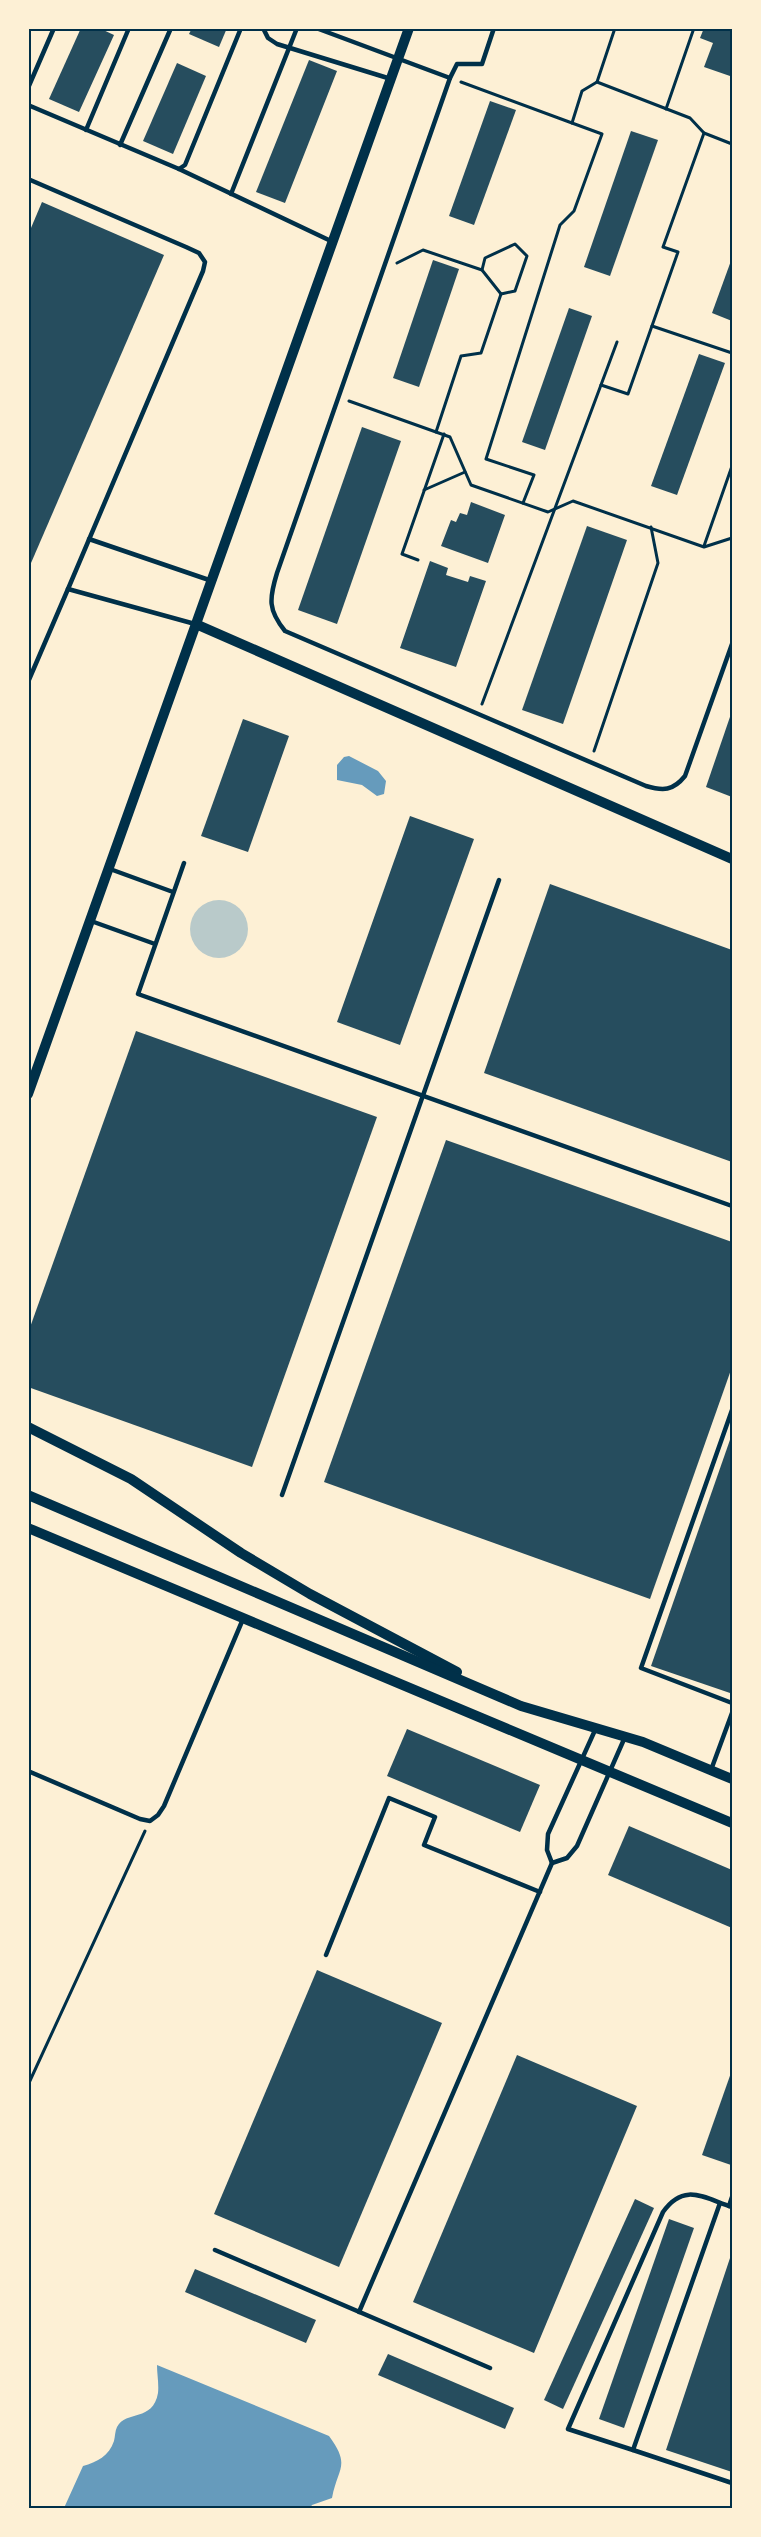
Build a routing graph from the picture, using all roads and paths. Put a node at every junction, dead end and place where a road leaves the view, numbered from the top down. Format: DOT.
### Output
graph roads {
  1 [pos="54,28"];
  2 [pos="129,28"];
  3 [pos="171,28"];
  4 [pos="241,28"];
  5 [pos="263,28"];
  6 [pos="297,28"];
  7 [pos="316,28"];
  8 [pos="409,28"];
  9 [pos="495,28"];
  10 [pos="615,28"];
  11 [pos="694,28"];
  12 [pos="290,46"];
  13 [pos="398,59"];
  14 [pos="450,78"];
  15 [pos="391,79"];
  16 [pos="597,82"];
  17 [pos="28,88"];
  18 [pos="28,105"];
  19 [pos="666,109"];
  20 [pos="572,123"];
  21 [pos="86,130"];
  22 [pos="704,133"];
  23 [pos="732,144"];
  24 [pos="120,145"];
  25 [pos="179,169"];
  26 [pos="28,179"];
  27 [pos="231,194"];
  28 [pos="333,242"];
  29 [pos="482,270"];
  30 [pos="382,271"];
  31 [pos="501,294"];
  32 [pos="652,326"];
  33 [pos="617,342"];
  34 [pos="732,353"];
  35 [pos="601,384"];
  36 [pos="338,397"];
  37 [pos="436,432"];
  38 [pos="444,434"];
  39 [pos="732,466"];
  40 [pos="465,472"];
  41 [pos="424,490"];
  42 [pos="523,503"];
  43 [pos="555,509"];
  44 [pos="651,527"];
  45 [pos="732,538"];
  46 [pos="89,539"];
  47 [pos="704,547"];
  48 [pos="418,560"];
  49 [pos="213,581"];
  50 [pos="68,589"];
  51 [pos="198,625"];
  52 [pos="732,644"];
  53 [pos="28,682"];
  54 [pos="478,714"];
  55 [pos="590,762"];
  56 [pos="732,859"];
  57 [pos="184,863"];
  58 [pos="110,869"];
  59 [pos="499,880"];
  60 [pos="173,892"];
  61 [pos="91,921"];
  62 [pos="155,944"];
  63 [pos="28,1094"];
  64 [pos="423,1096"];
  65 [pos="732,1206"];
  66 [pos="732,1410"];
  67 [pos="28,1427"];
  68 [pos="28,1495"];
  69 [pos="282,1495"];
  70 [pos="28,1528"];
  71 [pos="243,1619"];
  72 [pos="732,1702"];
  73 [pos="521,1706"];
  74 [pos="732,1713"];
  75 [pos="596,1728"];
  76 [pos="625,1736"];
  77 [pos="581,1760"];
  78 [pos="711,1770"];
  79 [pos="28,1771"];
  80 [pos="609,1772"];
  81 [pos="732,1779"];
  82 [pos="150,1821"];
  83 [pos="732,1823"];
  84 [pos="552,1863"];
  85 [pos="540,1892"];
  86 [pos="326,1956"];
  87 [pos="28,2085"];
  88 [pos="732,2197"];
  89 [pos="720,2203"];
  90 [pos="731,2207"];
  91 [pos="215,2250"];
  92 [pos="359,2312"];
  93 [pos="490,2368"];
  94 [pos="633,2450"];
  95 [pos="732,2483"];
  1 -- 17 [label="lane"];
  2 -- 21 [label="lane"];
  3 -- 24 [label="lane"];
  4 -- 25 [label="lane"];
  5 -- 12 [label="lane"];
  6 -- 12 [label="lane"];
  7 -- 13 [label="lane"];
  8 -- 13 [label="street"];
  9 -- 14 [label="lane"];
  10 -- 16 [label="path"];
  11 -- 19 [label="path"];
  12 -- 15 [label="lane"];
  12 -- 27 [label="lane"];
  13 -- 14 [label="lane"];
  13 -- 15 [label="street"];
  14 -- 20 [label="path"];
  14 -- 30 [label="lane"];
  15 -- 28 [label="street"];
  16 -- 19 [label="path"];
  16 -- 20 [label="path"];
  18 -- 21 [label="lane"];
  19 -- 22 [label="path"];
  20 -- 42 [label="path"];
  21 -- 24 [label="lane"];
  22 -- 23 [label="path"];
  22 -- 32 [label="path"];
  24 -- 25 [label="lane"];
  25 -- 27 [label="lane"];
  26 -- 46 [label="lane"];
  27 -- 28 [label="lane"];
  28 -- 49 [label="street"];
  29 -- 30 [label="path"];
  29 -- 31 [label="path"];
  29 -- 31 [label="path"];
  30 -- 36 [label="lane"];
  31 -- 37 [label="path"];
  32 -- 34 [label="path"];
  32 -- 35 [label="path"];
  33 -- 35 [label="path"];
  35 -- 43 [label="path"];
  36 -- 37 [label="path"];
  36 -- 54 [label="lane"];
  37 -- 38 [label="path"];
  38 -- 40 [label="path"];
  38 -- 41 [label="path"];
  39 -- 47 [label="path"];
  40 -- 41 [label="path"];
  40 -- 42 [label="path"];
  41 -- 48 [label="path"];
  42 -- 43 [label="path"];
  43 -- 44 [label="path"];
  43 -- 54 [label="path"];
  44 -- 47 [label="path"];
  44 -- 55 [label="path"];
  45 -- 47 [label="path"];
  46 -- 49 [label="lane"];
  46 -- 50 [label="lane"];
  49 -- 51 [label="street"];
  50 -- 51 [label="lane"];
  50 -- 53 [label="lane"];
  51 -- 56 [label="street"];
  51 -- 58 [label="street"];
  52 -- 55 [label="lane"];
  54 -- 55 [label="lane"];
  57 -- 60 [label="lane"];
  58 -- 60 [label="lane"];
  58 -- 61 [label="street"];
  59 -- 64 [label="lane"];
  60 -- 62 [label="lane"];
  61 -- 62 [label="lane"];
  61 -- 63 [label="street"];
  62 -- 64 [label="lane"];
  64 -- 65 [label="lane"];
  64 -- 69 [label="lane"];
  66 -- 72 [label="lane"];
  67 -- 73 [label="street"];
  68 -- 73 [label="street"];
  70 -- 71 [label="street"];
  71 -- 77 [label="street"];
  71 -- 82 [label="lane"];
  73 -- 75 [label="street"];
  74 -- 78 [label="lane"];
  75 -- 76 [label="street"];
  75 -- 77 [label="lane"];
  76 -- 78 [label="street"];
  76 -- 80 [label="lane"];
  77 -- 80 [label="street"];
  77 -- 84 [label="lane"];
  78 -- 81 [label="street"];
  79 -- 82 [label="lane"];
  80 -- 83 [label="street"];
  80 -- 84 [label="lane"];
  82 -- 87 [label="path"];
  84 -- 85 [label="lane"];
  85 -- 86 [label="lane"];
  85 -- 92 [label="lane"];
  88 -- 90 [label="lane"];
  89 -- 90 [label="lane"];
  89 -- 94 [label="lane"];
  89 -- 94 [label="lane"];
  91 -- 92 [label="lane"];
  92 -- 93 [label="lane"];
  94 -- 95 [label="lane"];
}
